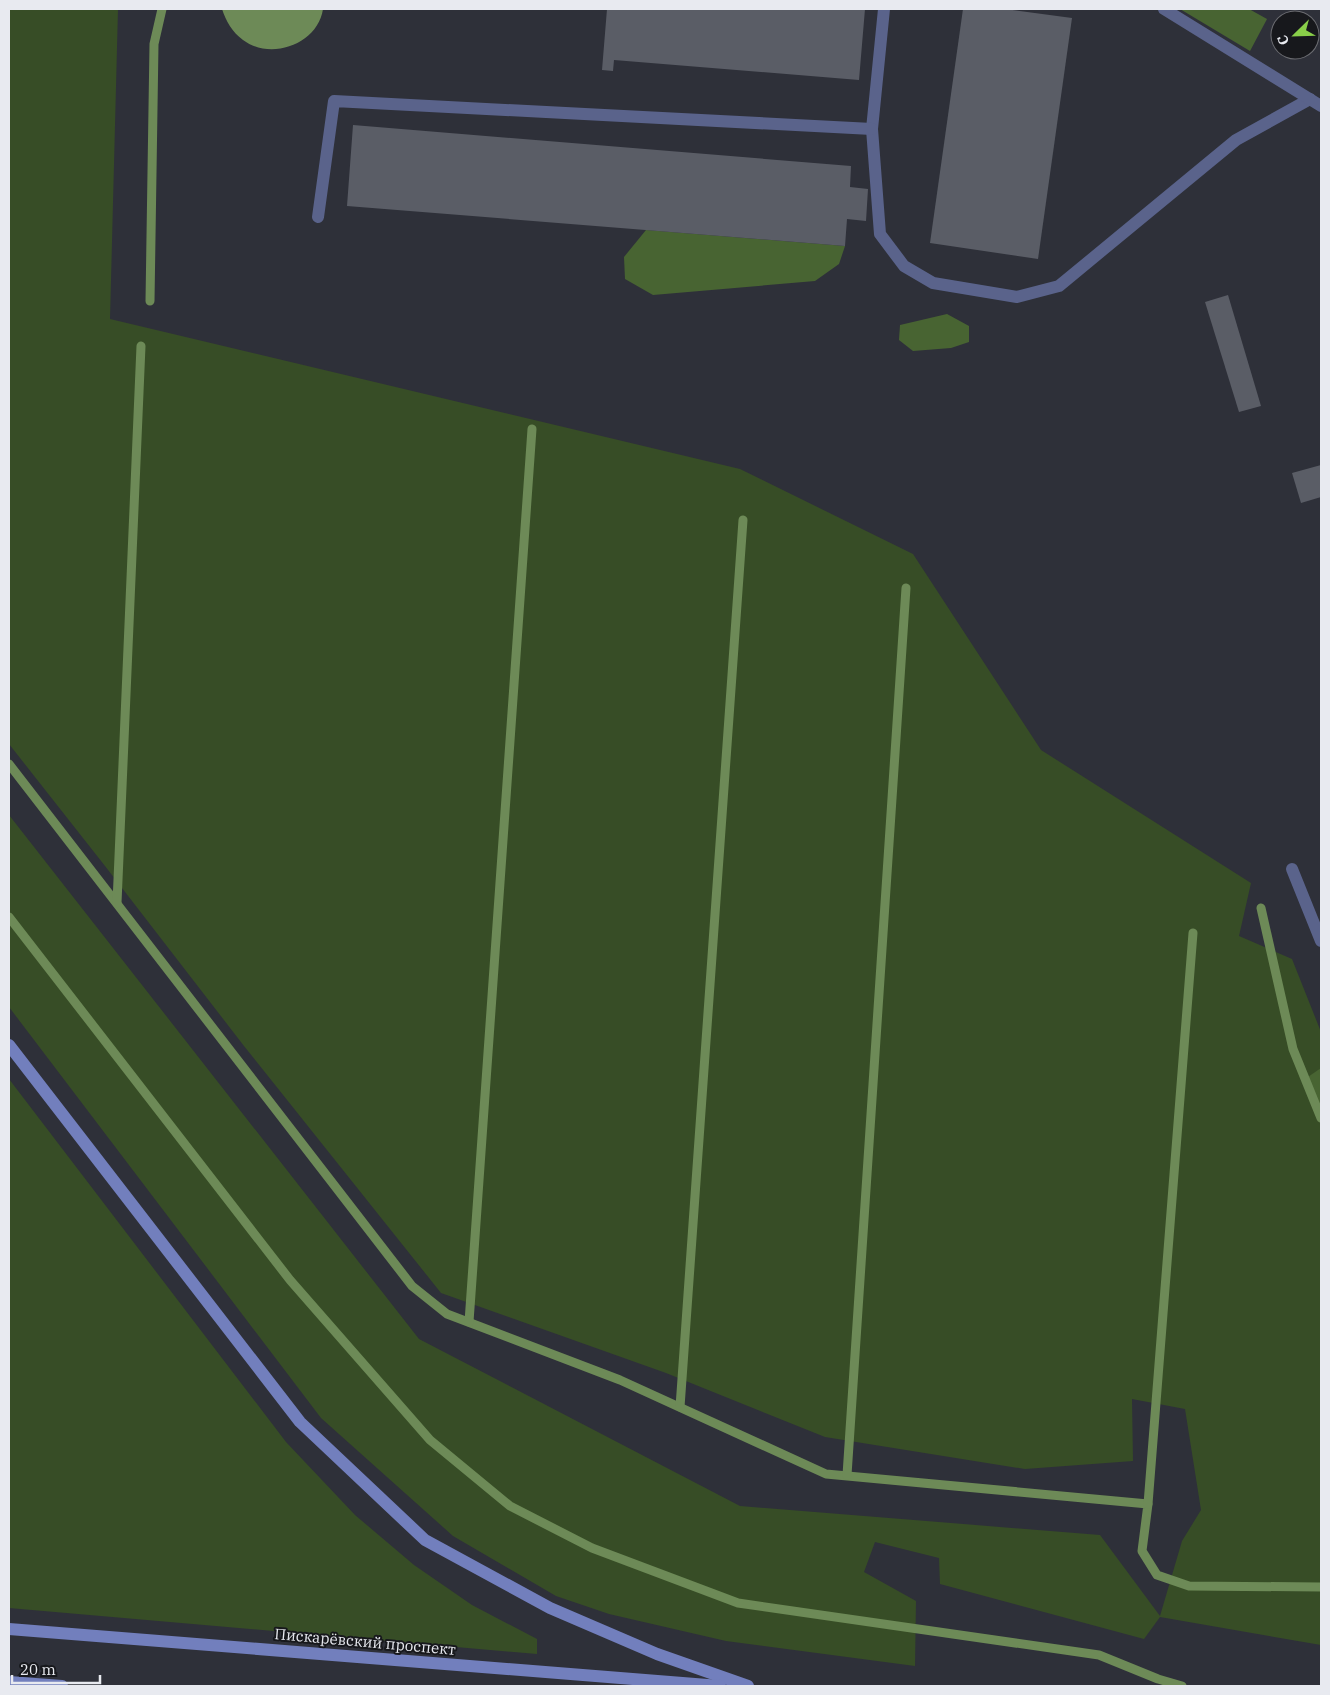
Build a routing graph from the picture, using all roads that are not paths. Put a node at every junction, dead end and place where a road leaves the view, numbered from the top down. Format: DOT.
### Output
graph roads {
  1 [pos="884,9"];
  2 [pos="1164,9"];
  3 [pos="1316,102"];
  4 [pos="872,129"];
  5 [pos="318,217"];
  6 [pos="1292,869"];
  7 [pos="1321,941"];
  8 [pos="9,1045"];
  9 [pos="9,1630"];
  10 [pos="9,1682"];
  11 [pos="62,1686"];
  12 [pos="720,1686"];
  13 [pos="748,1686"];
  1 -- 4 [label="lane"];
  2 -- 3 [label="lane"];
  3 -- 4 [label="lane"];
  4 -- 5 [label="lane"];
  6 -- 7 [label="lane"];
  8 -- 13 [label="main road"];
  9 -- 12 [label="main road, Пискарёвский проспект"];
  10 -- 11 [label="main road"];
}
